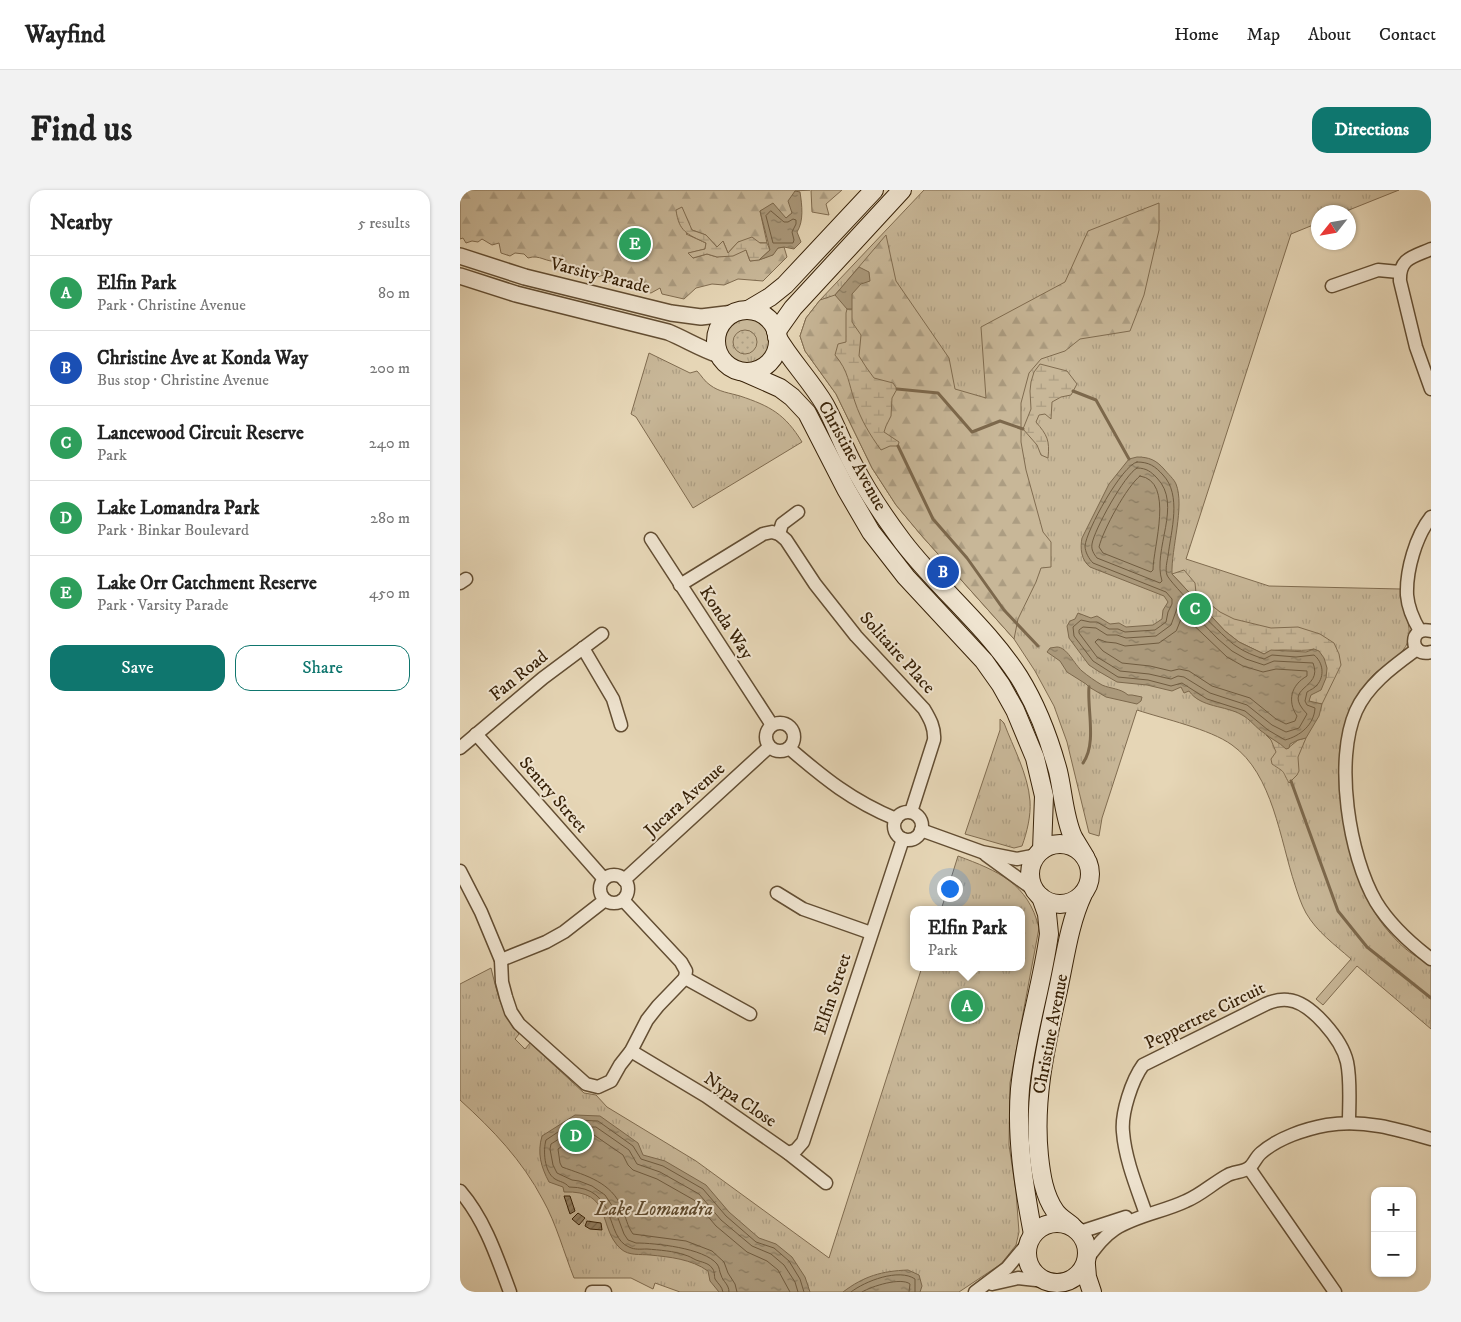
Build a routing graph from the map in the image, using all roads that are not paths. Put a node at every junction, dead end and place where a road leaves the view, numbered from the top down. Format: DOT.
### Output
graph roads {
  1 [pos="874,190"];
  2 [pos="902,190"];
  3 [pos="1431,249"];
  4 [pos="460,256"];
  5 [pos="1399,272"];
  6 [pos="464,281"];
  7 [pos="1332,286"];
  8 [pos="741,311"];
  9 [pos="777,334"];
  10 [pos="719,354"];
  11 [pos="744,372"];
  12 [pos="1431,389"];
  13 [pos="798,512"];
  14 [pos="1431,517"];
  15 [pos="779,534"];
  16 [pos="651,540"];
  17 [pos="680,585"];
  18 [pos="1425,631"];
  19 [pos="602,634"];
  20 [pos="583,648"];
  21 [pos="1417,649"];
  22 [pos="1431,652"];
  23 [pos="621,725"];
  24 [pos="772,725"];
  25 [pos="476,734"];
  26 [pos="769,747"];
  27 [pos="460,748"];
  28 [pos="789,748"];
  29 [pos="911,812"];
  30 [pos="896,819"];
  31 [pos="921,830"];
  32 [pos="903,839"];
  33 [pos="982,852"];
  34 [pos="1040,852"];
  35 [pos="1085,857"];
  36 [pos="460,871"];
  37 [pos="604,879"];
  38 [pos="624,880"];
  39 [pos="777,893"];
  40 [pos="1083,894"];
  41 [pos="1039,895"];
  42 [pos="604,900"];
  43 [pos="623,900"];
  44 [pos="871,933"];
  45 [pos="1431,959"];
  46 [pos="501,960"];
  47 [pos="685,978"];
  48 [pos="750,1014"];
  49 [pos="631,1051"];
  50 [pos="1349,1123"];
  51 [pos="1431,1139"];
  52 [pos="788,1154"];
  53 [pos="1249,1168"];
  54 [pos="826,1182"];
  55 [pos="460,1191"];
  56 [pos="1146,1214"];
  57 [pos="1076,1229"];
  58 [pos="1031,1238"];
  59 [pos="1086,1262"];
  60 [pos="1053,1285"];
  61 [pos="979,1290"];
  62 [pos="510,1292"];
  63 [pos="592,1292"];
  64 [pos="605,1292"];
  65 [pos="1092,1292"];
  66 [pos="1335,1292"];
  1 -- 8 [label="main road"];
  2 -- 9 [label="main road"];
  3 -- 5 [label="street"];
  4 -- 8 [label="street, Varsity Parade"];
  5 -- 7 [label="street"];
  5 -- 12 [label="street"];
  6 -- 10 [label="street"];
  8 -- 9 [label="main road"];
  8 -- 10 [label="main road"];
  9 -- 11 [label="main road"];
  9 -- 35 [label="main road, Christine Avenue"];
  10 -- 11 [label="main road"];
  11 -- 34 [label="main road, Christine Avenue"];
  13 -- 15 [label="street"];
  14 -- 18 [label="street"];
  15 -- 17 [label="street"];
  15 -- 29 [label="street, Solitaire Place"];
  16 -- 17 [label="street, Konda Way"];
  17 -- 24 [label="street, Konda Way"];
  18 -- 21 [label="street"];
  19 -- 20 [label="street, Fan Road"];
  20 -- 23 [label="street"];
  20 -- 25 [label="street, Fan Road"];
  21 -- 22 [label="street"];
  21 -- 45 [label="street"];
  24 -- 26 [label="street"];
  24 -- 28 [label="street"];
  25 -- 27 [label="street, Fan Road"];
  25 -- 37 [label="street, Sentry Street"];
  26 -- 28 [label="street"];
  26 -- 38 [label="street, Jucara Avenue"];
  28 -- 30 [label="street"];
  29 -- 30 [label="street"];
  29 -- 31 [label="street"];
  30 -- 32 [label="street"];
  31 -- 32 [label="street"];
  31 -- 33 [label="street"];
  32 -- 44 [label="street, Elfin Street"];
  33 -- 34 [label="street"];
  33 -- 41 [label="street"];
  34 -- 35 [label="main road"];
  34 -- 41 [label="main road"];
  35 -- 40 [label="main road"];
  36 -- 46 [label="street"];
  37 -- 38 [label="street"];
  37 -- 42 [label="street"];
  38 -- 43 [label="street"];
  39 -- 44 [label="street"];
  40 -- 41 [label="main road"];
  40 -- 57 [label="main road, Christine Avenue"];
  41 -- 58 [label="main road, Christine Avenue"];
  42 -- 43 [label="street"];
  42 -- 46 [label="street"];
  43 -- 47 [label="street"];
  44 -- 52 [label="street, Elfin Street"];
  46 -- 49 [label="street"];
  47 -- 48 [label="street"];
  47 -- 49 [label="street"];
  49 -- 52 [label="street, Nypa Close"];
  50 -- 51 [label="street"];
  50 -- 53 [label="street"];
  50 -- 56 [label="street, Peppertree Circuit"];
  52 -- 54 [label="street, Nypa Close"];
  53 -- 56 [label="street"];
  53 -- 66 [label="street"];
  55 -- 62 [label="street"];
  56 -- 57 [label="street"];
  56 -- 59 [label="street"];
  57 -- 58 [label="main road"];
  57 -- 59 [label="main road"];
  58 -- 60 [label="main road"];
  58 -- 61 [label="street"];
  59 -- 60 [label="main road"];
  59 -- 65 [label="main road"];
  60 -- 61 [label="street"];
  63 -- 64 [label="street"];
}
